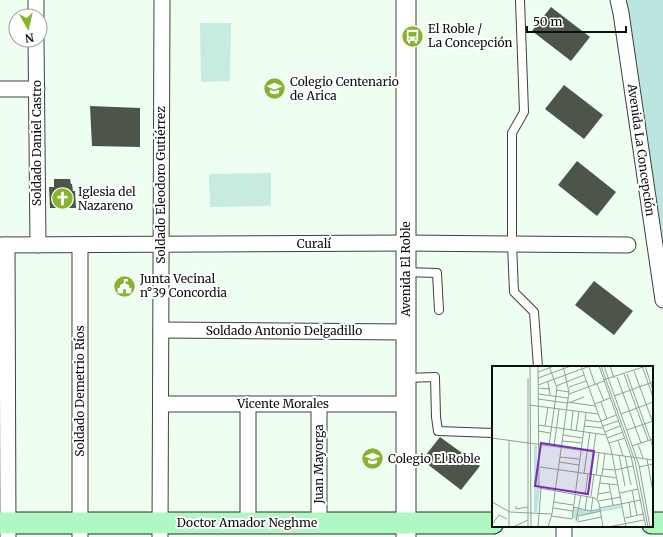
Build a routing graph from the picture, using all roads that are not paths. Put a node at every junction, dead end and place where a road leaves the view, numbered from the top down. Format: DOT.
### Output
graph roads {
  1 [pos="162,0"];
  2 [pos="406,0"];
  3 [pos="520,0"];
  4 [pos="618,0"];
  5 [pos="36,48"];
  6 [pos="0,89"];
  7 [pos="37,89"];
  8 [pos="406,243"];
  9 [pos="512,244"];
  10 [pos="4,245"];
  11 [pos="38,245"];
  12 [pos="80,245"];
  13 [pos="161,245"];
  14 [pos="628,245"];
  15 [pos="406,272"];
  16 [pos="663,300"];
  17 [pos="438,310"];
  18 [pos="161,330"];
  19 [pos="406,332"];
  20 [pos="538,366"];
  21 [pos="406,378"];
  22 [pos="161,404"];
  23 [pos="248,404"];
  24 [pos="319,404"];
  25 [pos="406,404"];
  26 [pos="492,433"];
  27 [pos="248,523"];
  28 [pos="319,523"];
  29 [pos="5,527"];
  30 [pos="492,528"];
  31 [pos="80,530"];
  32 [pos="160,530"];
  33 [pos="406,530"];
  1 -- 13 [label="street, Soldado Eleodoro Gutiérrez"];
  2 -- 8 [label="street, Avenida El Roble"];
  3 -- 9 [label="lane"];
  4 -- 16 [label="street, Avenida La Concepción"];
  5 -- 7 [label="street, Soldado Daniel Castro"];
  6 -- 7 [label="street"];
  7 -- 11 [label="street, Soldado Daniel Castro"];
  8 -- 9 [label="street, Curalí"];
  8 -- 13 [label="street, Curalí"];
  8 -- 15 [label="street, Avenida El Roble"];
  9 -- 14 [label="street, Curalí"];
  9 -- 20 [label="lane"];
  10 -- 11 [label="street, Curalí"];
  10 -- 29 [label="street"];
  11 -- 12 [label="street, Curalí"];
  12 -- 13 [label="street, Curalí"];
  12 -- 31 [label="street, Soldado Demetrio Ríos"];
  13 -- 18 [label="street, Soldado Eleodoro Gutiérrez"];
  15 -- 17 [label="lane"];
  15 -- 19 [label="street, Avenida El Roble"];
  18 -- 19 [label="street, Soldado Antonio Delgadillo"];
  18 -- 22 [label="street, Soldado Eleodoro Gutiérrez"];
  19 -- 21 [label="street, Avenida El Roble"];
  21 -- 25 [label="street, Avenida El Roble"];
  21 -- 26 [label="lane"];
  22 -- 23 [label="street, Vicente Morales"];
  22 -- 32 [label="street, Soldado Eleodoro Gutiérrez"];
  23 -- 24 [label="street, Vicente Morales"];
  23 -- 27 [label="street"];
  24 -- 25 [label="street, Vicente Morales"];
  24 -- 28 [label="street, Juan Mayorga"];
  25 -- 33 [label="street, Avenida El Roble"];
  27 -- 28 [label="main road, Doctor Amador Neghme"];
  27 -- 32 [label="main road, Doctor Amador Neghme"];
  28 -- 33 [label="main road, Doctor Amador Neghme"];
  29 -- 31 [label="main road, Doctor Amador Neghme"];
  30 -- 33 [label="main road, Doctor Amador Neghme"];
  31 -- 32 [label="main road, Doctor Amador Neghme"];
}
